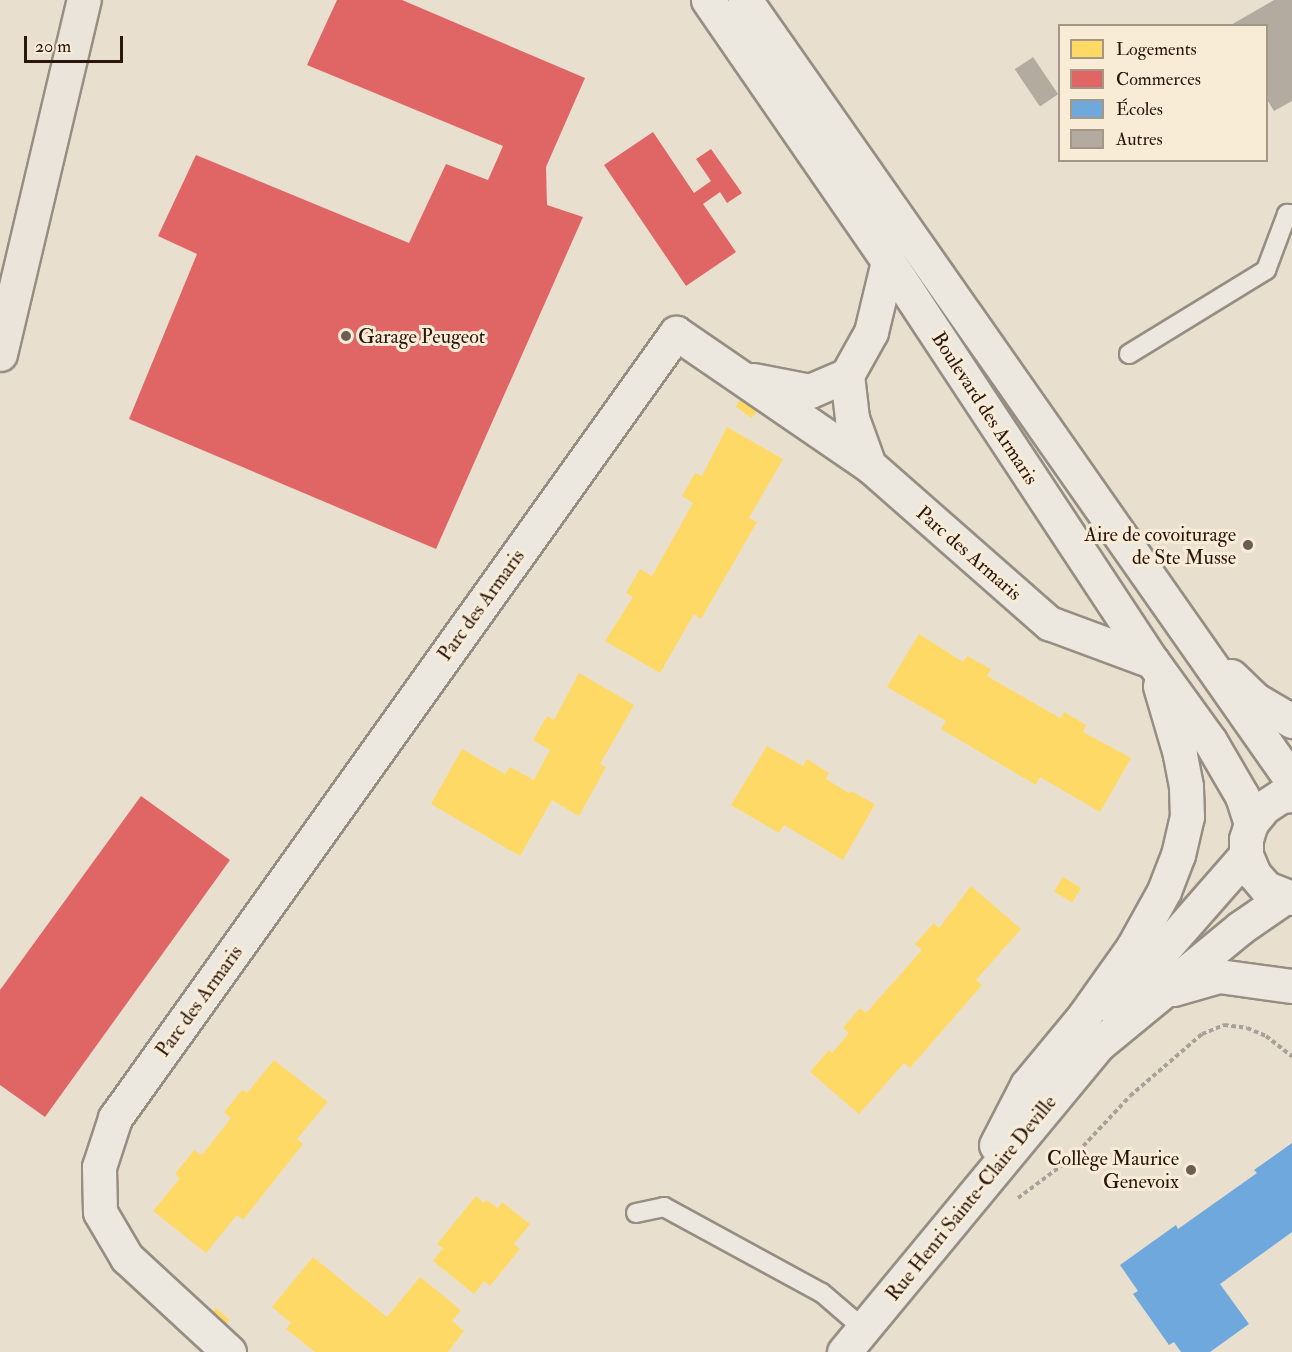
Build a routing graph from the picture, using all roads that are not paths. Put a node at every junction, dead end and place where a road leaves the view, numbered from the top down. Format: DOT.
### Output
graph roads {
  1 [pos="84,0"];
  2 [pos="708,0"];
  3 [pos="745,0"];
  4 [pos="1292,214"];
  5 [pos="888,261"];
  6 [pos="0,354"];
  7 [pos="1129,354"];
  8 [pos="847,375"];
  9 [pos="742,378"];
  10 [pos="869,465"];
  11 [pos="1197,645"];
  12 [pos="1152,661"];
  13 [pos="1292,721"];
  14 [pos="1292,781"];
  15 [pos="1292,795"];
  16 [pos="1251,823"];
  17 [pos="1246,855"];
  18 [pos="1288,897"];
  19 [pos="1292,986"];
  20 [pos="1162,991"];
  21 [pos="1099,1044"];
  22 [pos="962,1210"];
  23 [pos="636,1213"];
  24 [pos="854,1341"];
  25 [pos="229,1352"];
  1 -- 6 [label="highway"];
  2 -- 5 [label="main road, Boulevard des Armaris"];
  3 -- 11 [label="main road, Boulevard des Armaris"];
  4 -- 7 [label="lane"];
  5 -- 8 [label="main road"];
  5 -- 12 [label="main road, Boulevard des Armaris"];
  8 -- 9 [label="main road"];
  8 -- 10 [label="main road"];
  9 -- 10 [label="main road, Parc des Armaris"];
  9 -- 25 [label="main road, Parc des Armaris"];
  10 -- 12 [label="main road, Parc des Armaris"];
  11 -- 13 [label="main road"];
  11 -- 14 [label="main road, Boulevard des Armaris"];
  12 -- 16 [label="main road, Boulevard des Armaris"];
  12 -- 22 [label="main road"];
  15 -- 16 [label="main road"];
  16 -- 17 [label="main road"];
  17 -- 18 [label="main road"];
  17 -- 21 [label="main road, Rue Henri Sainte-Claire Deville"];
  18 -- 20 [label="main road, Rue Henri Sainte-Claire Deville"];
  19 -- 20 [label="main road, Rue Henri Sainte-Claire Deville"];
  20 -- 21 [label="main road, Rue Henri Sainte-Claire Deville"];
  21 -- 22 [label="main road, Rue Henri Sainte-Claire Deville"];
  22 -- 24 [label="main road, Rue Henri Sainte-Claire Deville"];
  23 -- 24 [label="lane"];
}
